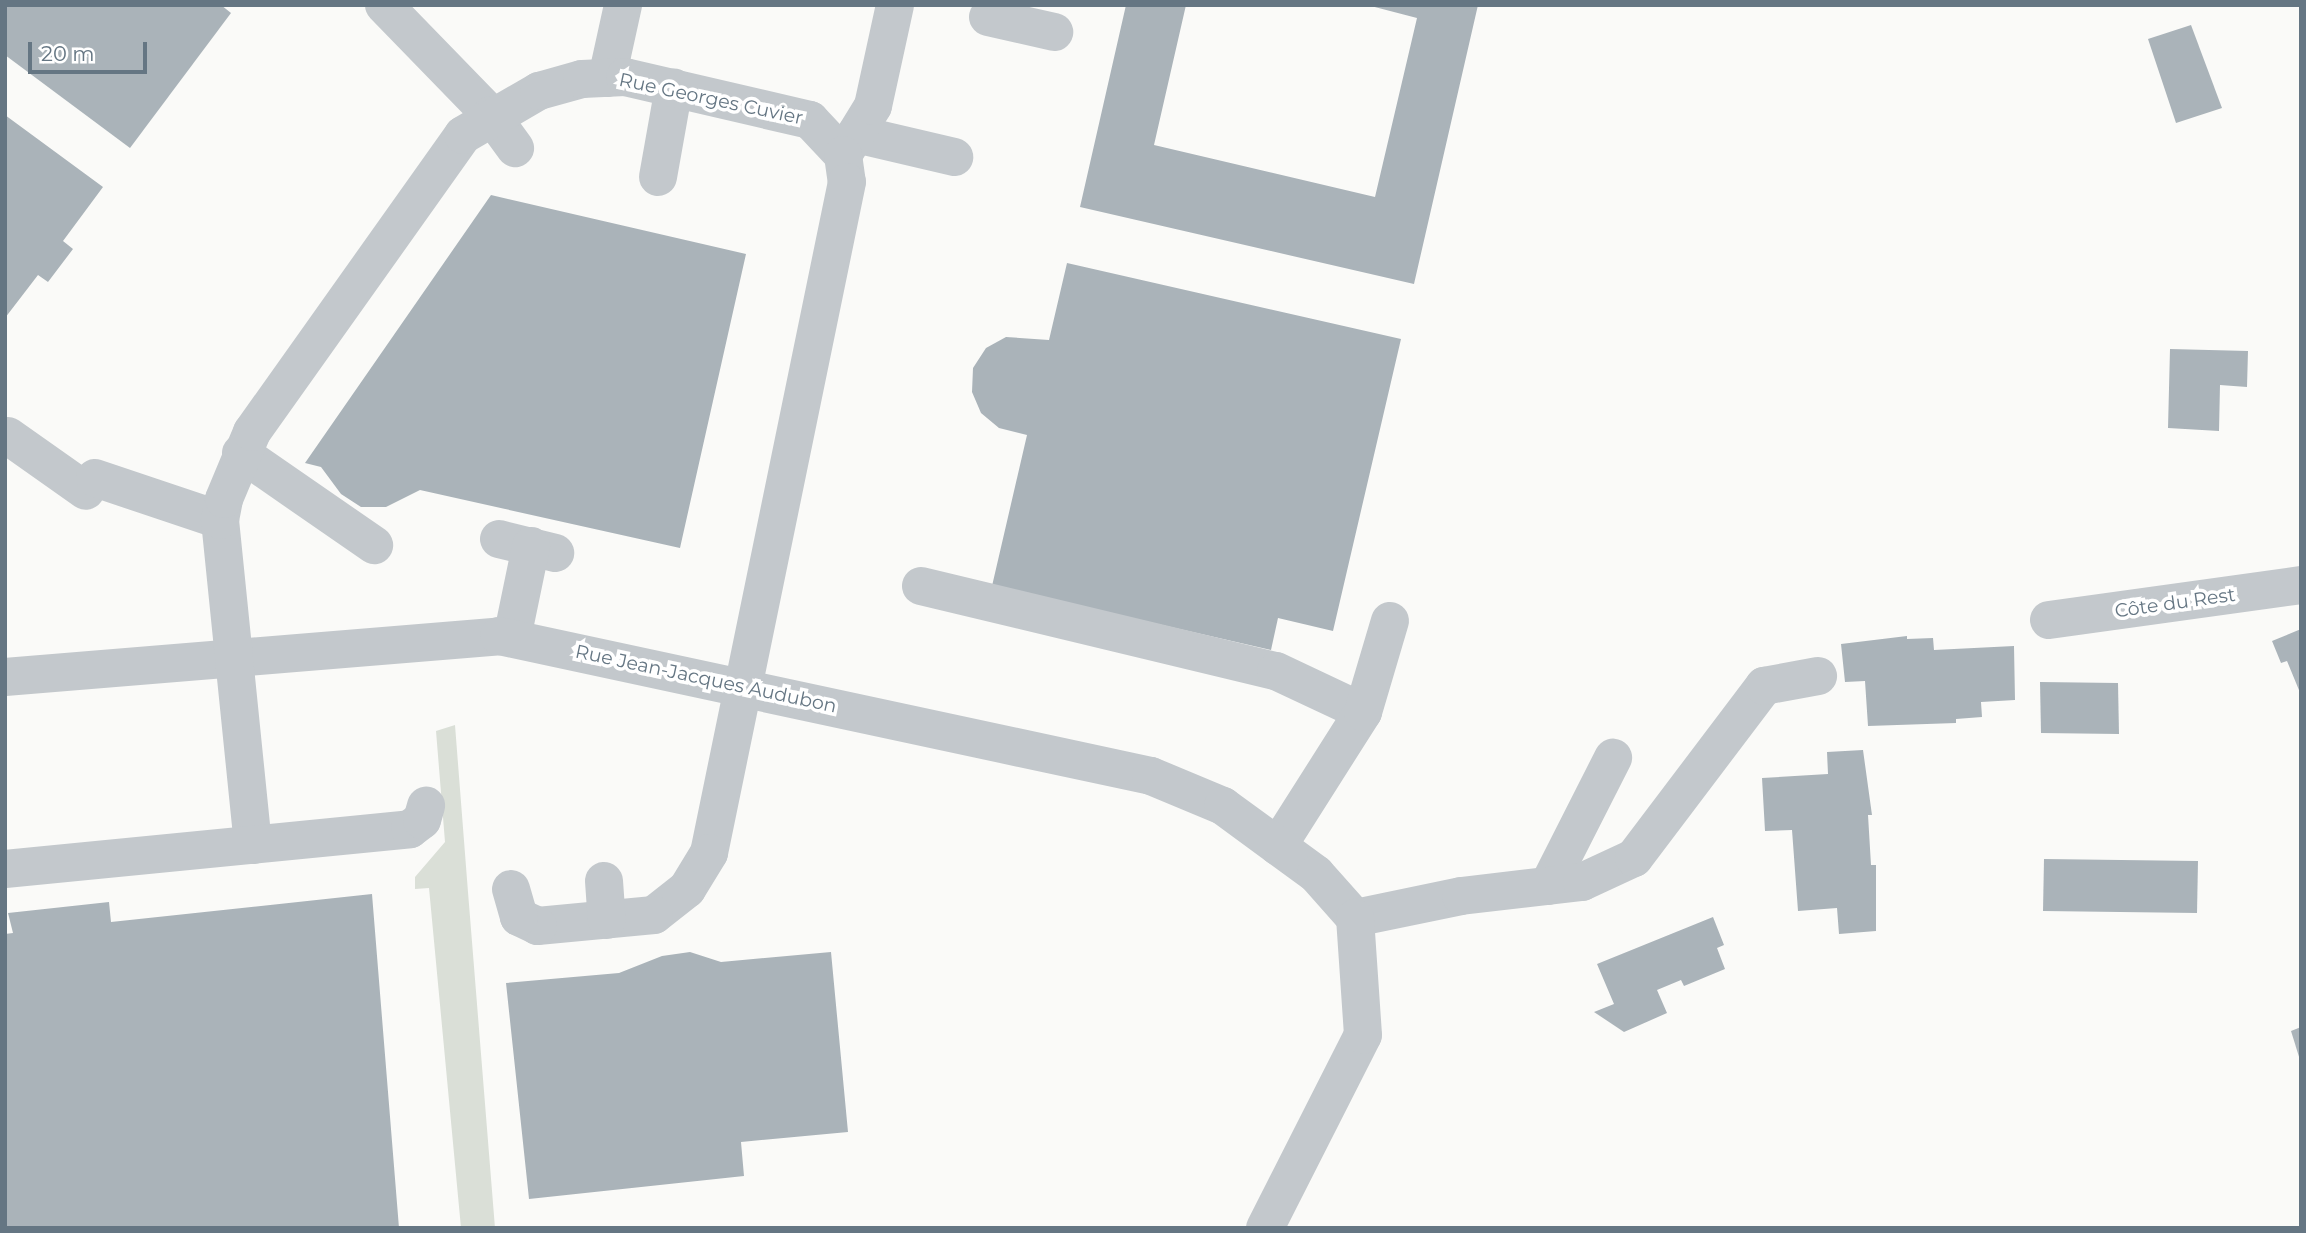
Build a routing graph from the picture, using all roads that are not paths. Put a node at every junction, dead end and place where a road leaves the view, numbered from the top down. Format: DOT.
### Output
graph roads {
  1 [pos="384,5"];
  2 [pos="623,5"];
  3 [pos="988,17"];
  4 [pos="881,21"];
  5 [pos="1054,33"];
  6 [pos="607,78"];
  7 [pos="674,87"];
  8 [pos="491,115"];
  9 [pos="850,144"];
  10 [pos="515,148"];
  11 [pos="954,157"];
  12 [pos="658,177"];
  13 [pos="8,436"];
  14 [pos="241,453"];
  15 [pos="220,520"];
  16 [pos="373,545"];
  17 [pos="528,546"];
  18 [pos="2301,585"];
  19 [pos="921,586"];
  20 [pos="1390,621"];
  21 [pos="2049,621"];
  22 [pos="512,638"];
  23 [pos="234,658"];
  24 [pos="1818,676"];
  25 [pos="5,677"];
  26 [pos="741,687"];
  27 [pos="1363,712"];
  28 [pos="1613,758"];
  29 [pos="426,806"];
  30 [pos="253,845"];
  31 [pos="1278,846"];
  32 [pos="5,869"];
  33 [pos="604,881"];
  34 [pos="1548,886"];
  35 [pos="511,889"];
  36 [pos="1355,918"];
  37 [pos="607,920"];
  38 [pos="1265,1228"];
  1 -- 8 [label="street"];
  2 -- 6 [label="street"];
  3 -- 5 [label="street"];
  4 -- 9 [label="street"];
  6 -- 7 [label="street, Rue Georges Cuvier"];
  6 -- 8 [label="street, Rue Georges Cuvier"];
  7 -- 9 [label="street, Rue Georges Cuvier"];
  7 -- 12 [label="street"];
  8 -- 10 [label="street"];
  8 -- 14 [label="street, Rue Georges Cuvier"];
  9 -- 11 [label="street"];
  9 -- 26 [label="street"];
  13 -- 15 [label="street"];
  14 -- 15 [label="street, Rue Georges Cuvier"];
  14 -- 16 [label="street"];
  15 -- 23 [label="street, Rue Georges Cuvier"];
  17 -- 22 [label="street"];
  18 -- 21 [label="street, Côte du Rest"];
  19 -- 27 [label="street"];
  20 -- 27 [label="street"];
  22 -- 23 [label="street, Rue Jean-Jacques Audubon"];
  22 -- 26 [label="street, Rue Jean-Jacques Audubon"];
  23 -- 25 [label="street, Rue Jean-Jacques Audubon"];
  23 -- 30 [label="street, Rue Georges Cuvier"];
  24 -- 34 [label="street"];
  26 -- 31 [label="street, Rue Jean-Jacques Audubon"];
  26 -- 37 [label="street"];
  27 -- 31 [label="street"];
  28 -- 34 [label="street"];
  29 -- 30 [label="street"];
  30 -- 32 [label="street"];
  31 -- 36 [label="street, Rue Jean-Jacques Audubon"];
  33 -- 37 [label="street"];
  34 -- 36 [label="street"];
  35 -- 37 [label="street"];
  36 -- 38 [label="street"];
}
